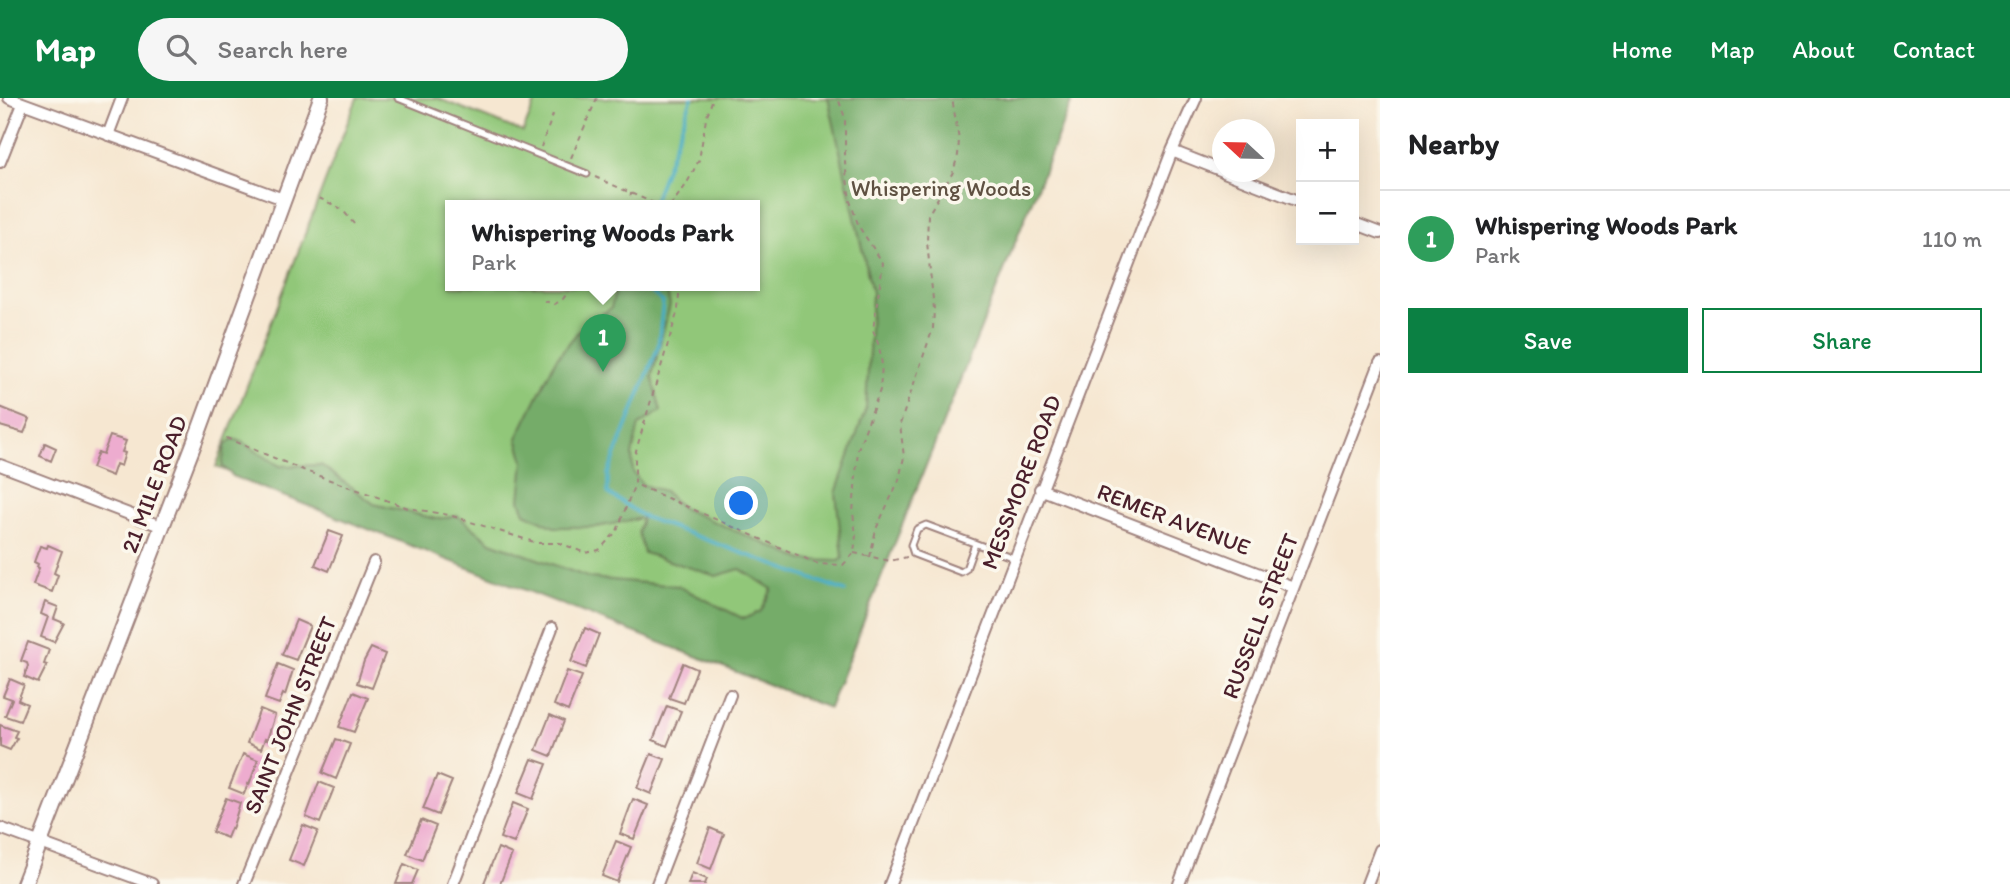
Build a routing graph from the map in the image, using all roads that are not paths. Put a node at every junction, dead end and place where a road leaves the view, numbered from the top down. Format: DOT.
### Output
graph roads {
  1 [pos="9,98"];
  2 [pos="122,98"];
  3 [pos="321,98"];
  4 [pos="398,98"];
  5 [pos="1196,98"];
  6 [pos="23,104"];
  7 [pos="108,135"];
  8 [pos="1172,151"];
  9 [pos="0,162"];
  10 [pos="1212,167"];
  11 [pos="587,174"];
  12 [pos="1251,182"];
  13 [pos="283,199"];
  14 [pos="1296,200"];
  15 [pos="1359,225"];
  16 [pos="1380,233"];
  17 [pos="1380,363"];
  18 [pos="0,466"];
  19 [pos="1040,489"];
  20 [pos="163,527"];
  21 [pos="975,544"];
  22 [pos="1014,558"];
  23 [pos="374,562"];
  24 [pos="1293,587"];
  25 [pos="552,628"];
  26 [pos="730,695"];
  27 [pos="0,828"];
  28 [pos="40,843"];
  29 [pos="1380,850"];
  30 [pos="24,884"];
  31 [pos="152,884"];
  32 [pos="244,884"];
  33 [pos="453,884"];
  34 [pos="657,884"];
  35 [pos="890,884"];
  36 [pos="1179,884"];
  37 [pos="1367,884"];
  1 -- 6 [label="street"];
  2 -- 7 [label="street"];
  3 -- 13 [label="street, 21 MILE ROAD"];
  4 -- 11 [label="lane"];
  5 -- 8 [label="street, MESSMORE ROAD"];
  6 -- 7 [label="street"];
  6 -- 9 [label="street"];
  7 -- 13 [label="street"];
  8 -- 10 [label="street"];
  8 -- 19 [label="street, MESSMORE ROAD"];
  12 -- 14 [label="street"];
  13 -- 20 [label="street, 21 MILE ROAD"];
  15 -- 16 [label="street"];
  17 -- 24 [label="street, RUSSELL STREET"];
  18 -- 20 [label="street"];
  19 -- 22 [label="street, MESSMORE ROAD"];
  19 -- 24 [label="street, REMER AVENUE"];
  20 -- 28 [label="street, 21 MILE ROAD"];
  21 -- 21 [label="lane"];
  21 -- 22 [label="lane"];
  22 -- 35 [label="street, MESSMORE ROAD"];
  23 -- 32 [label="street, SAINT JOHN STREET"];
  24 -- 36 [label="street, RUSSELL STREET"];
  25 -- 33 [label="street"];
  26 -- 34 [label="street"];
  27 -- 28 [label="street"];
  28 -- 30 [label="street, 21 MILE ROAD"];
  28 -- 31 [label="street"];
  29 -- 37 [label="street"];
}
